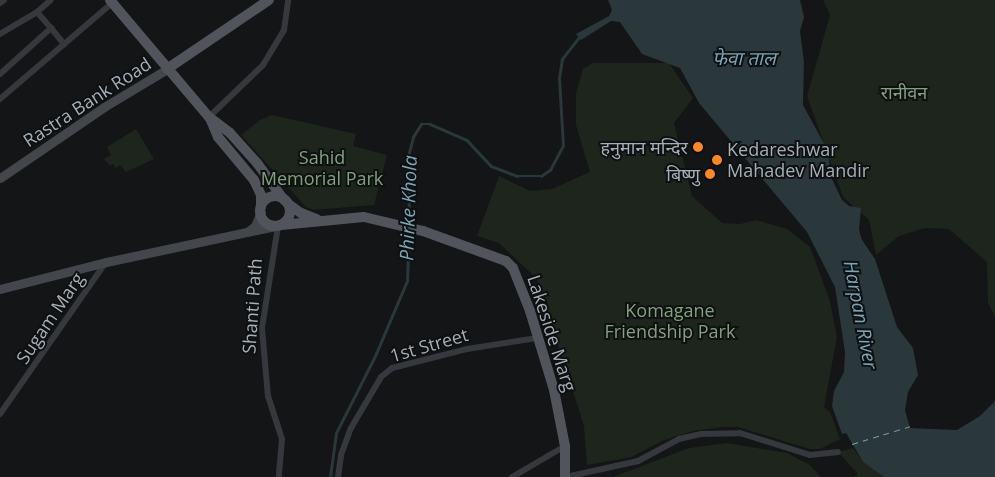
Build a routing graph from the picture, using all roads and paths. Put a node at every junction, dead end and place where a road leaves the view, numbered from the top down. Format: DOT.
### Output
graph roads {
  1 [pos="4,0"];
  2 [pos="51,0"];
  3 [pos="269,0"];
  4 [pos="288,0"];
  5 [pos="111,1"];
  6 [pos="0,3"];
  7 [pos="37,12"];
  8 [pos="52,28"];
  9 [pos="0,34"];
  10 [pos="64,44"];
  11 [pos="167,69"];
  12 [pos="0,74"];
  13 [pos="0,99"];
  14 [pos="209,117"];
  15 [pos="0,178"];
  16 [pos="286,201"];
  17 [pos="261,210"];
  18 [pos="326,220"];
  19 [pos="278,226"];
  20 [pos="243,234"];
  21 [pos="106,262"];
  22 [pos="0,289"];
  23 [pos="537,338"];
  24 [pos="0,414"];
  25 [pos="566,446"];
  26 [pos="838,452"];
  27 [pos="279,477"];
  28 [pos="338,477"];
  29 [pos="512,477"];
  30 [pos="565,477"];
  1 -- 6 [label="street"];
  2 -- 7 [label="street"];
  3 -- 11 [label="main road"];
  4 -- 14 [label="street"];
  5 -- 10 [label="street"];
  5 -- 11 [label="main road"];
  7 -- 8 [label="street"];
  7 -- 9 [label="street"];
  8 -- 10 [label="street"];
  8 -- 12 [label="street"];
  10 -- 13 [label="street"];
  11 -- 14 [label="main road"];
  11 -- 15 [label="main road, Rastra Bank Road"];
  14 -- 16 [label="main road"];
  14 -- 17 [label="main road"];
  16 -- 17 [label="main road"];
  16 -- 18 [label="main road"];
  16 -- 19 [label="main road"];
  17 -- 19 [label="main road"];
  17 -- 20 [label="main road, Shanti Path"];
  18 -- 19 [label="main road, Lakeside Marg"];
  18 -- 23 [label="main road, Lakeside Marg"];
  19 -- 20 [label="main road, Shanti Path"];
  19 -- 27 [label="street, Shanti Path"];
  20 -- 21 [label="main road, Shanti Path"];
  21 -- 22 [label="main road, Shanti Path"];
  21 -- 24 [label="street, Sugam Marg"];
  23 -- 25 [label="main road, Lakeside Marg"];
  23 -- 28 [label="street, 1st Street"];
  25 -- 29 [label="street"];
  25 -- 30 [label="main road, Lakeside Marg"];
  26 -- 30 [label="street"];
}
